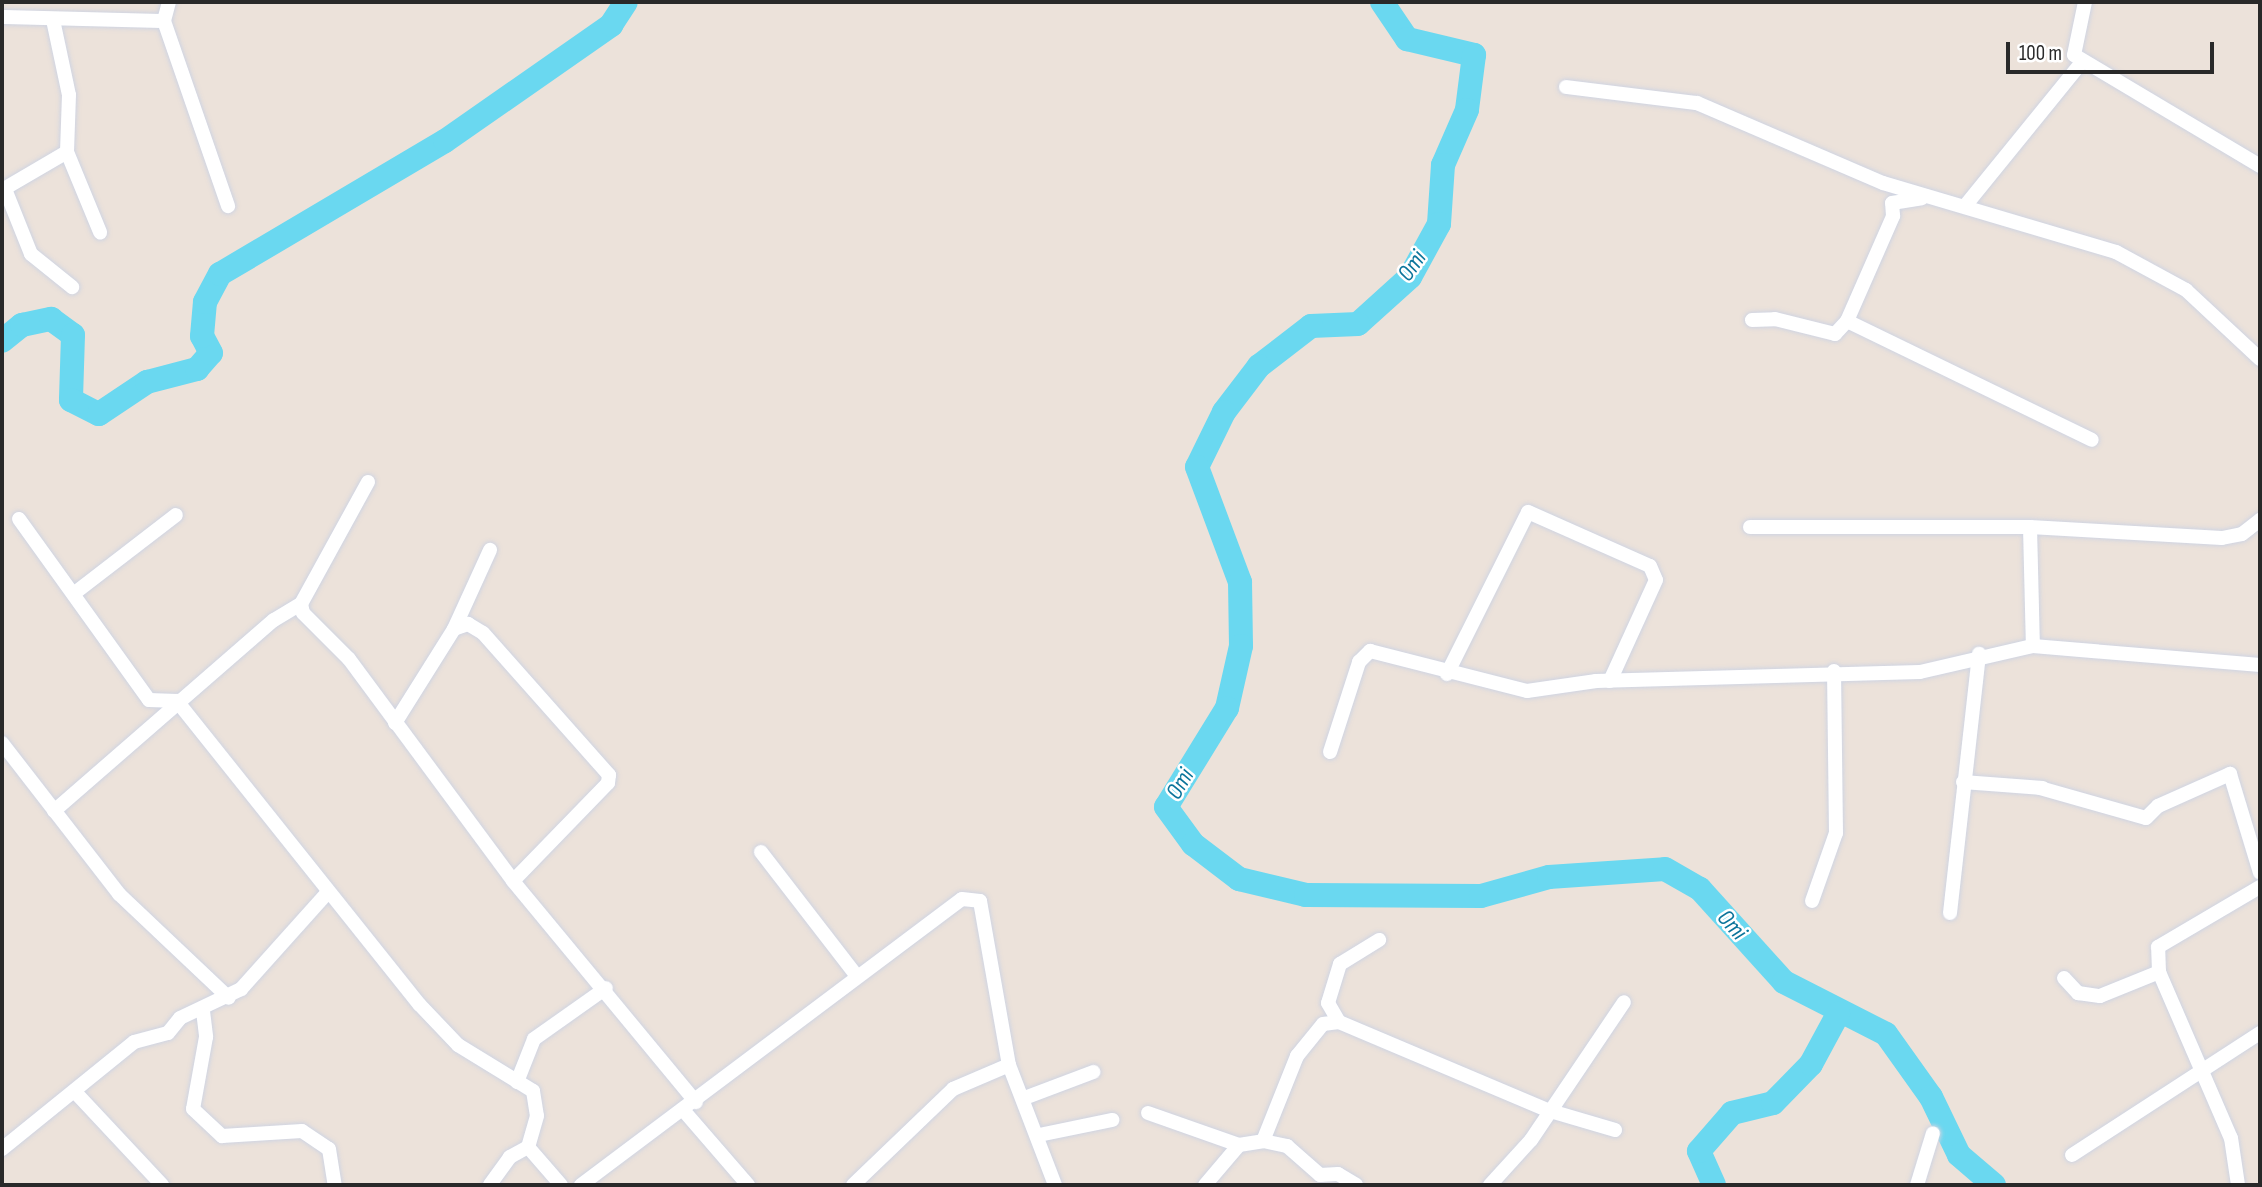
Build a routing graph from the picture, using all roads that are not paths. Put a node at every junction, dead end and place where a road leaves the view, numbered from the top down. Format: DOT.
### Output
graph roads {
  1 [pos="169,2"];
  2 [pos="2085,2"];
  3 [pos="2,18"];
  4 [pos="53,20"];
  5 [pos="164,21"];
  6 [pos="2082,62"];
  7 [pos="1566,87"];
  8 [pos="67,152"];
  9 [pos="2260,166"];
  10 [pos="3,189"];
  11 [pos="1941,198"];
  12 [pos="228,206"];
  13 [pos="1965,206"];
  14 [pos="100,232"];
  15 [pos="72,287"];
  16 [pos="1752,320"];
  17 [pos="1847,321"];
  18 [pos="2260,359"];
  19 [pos="2092,440"];
  20 [pos="368,482"];
  21 [pos="176,515"];
  22 [pos="19,519"];
  23 [pos="2260,520"];
  24 [pos="1750,527"];
  25 [pos="2030,527"];
  26 [pos="490,550"];
  27 [pos="76,592"];
  28 [pos="301,604"];
  29 [pos="454,629"];
  30 [pos="2034,646"];
  31 [pos="1979,653"];
  32 [pos="2260,665"];
  33 [pos="1834,671"];
  34 [pos="1447,674"];
  35 [pos="1609,681"];
  36 [pos="177,701"];
  37 [pos="395,723"];
  38 [pos="2,743"];
  39 [pos="1330,752"];
  40 [pos="1963,782"];
  41 [pos="54,811"];
  42 [pos="2257,840"];
  43 [pos="761,852"];
  44 [pos="2260,873"];
  45 [pos="513,881"];
  46 [pos="2260,887"];
  47 [pos="327,893"];
  48 [pos="1812,901"];
  49 [pos="1950,914"];
  50 [pos="1379,940"];
  51 [pos="2159,972"];
  52 [pos="856,975"];
  53 [pos="2064,978"];
  54 [pos="606,988"];
  55 [pos="229,998"];
  56 [pos="1624,1002"];
  57 [pos="203,1010"];
  58 [pos="1339,1022"];
  59 [pos="2260,1033"];
  60 [pos="1009,1065"];
  61 [pos="2205,1069"];
  62 [pos="1093,1072"];
  63 [pos="517,1082"];
  64 [pos="76,1093"];
  65 [pos="1027,1097"];
  66 [pos="690,1106"];
  67 [pos="1547,1110"];
  68 [pos="1148,1113"];
  69 [pos="1112,1120"];
  70 [pos="1615,1130"];
  71 [pos="1933,1133"];
  72 [pos="1039,1135"];
  73 [pos="1263,1141"];
  74 [pos="1239,1145"];
  75 [pos="528,1147"];
  76 [pos="2,1149"];
  77 [pos="2072,1155"];
  78 [pos="162,1185"];
  79 [pos="335,1185"];
  80 [pos="490,1185"];
  81 [pos="561,1185"];
  82 [pos="581,1185"];
  83 [pos="748,1185"];
  84 [pos="853,1185"];
  85 [pos="1055,1185"];
  86 [pos="1205,1185"];
  87 [pos="1356,1185"];
  88 [pos="1490,1185"];
  89 [pos="1917,1185"];
  90 [pos="2238,1185"];
  1 -- 5 [label="street"];
  2 -- 6 [label="street"];
  3 -- 4 [label="street"];
  4 -- 5 [label="street"];
  4 -- 8 [label="street"];
  5 -- 12 [label="street"];
  6 -- 9 [label="street"];
  6 -- 13 [label="street"];
  7 -- 11 [label="street"];
  8 -- 10 [label="street"];
  8 -- 14 [label="street"];
  10 -- 15 [label="street"];
  11 -- 13 [label="street"];
  11 -- 17 [label="street"];
  13 -- 18 [label="street"];
  16 -- 17 [label="street"];
  17 -- 19 [label="street"];
  20 -- 28 [label="street"];
  21 -- 27 [label="street"];
  22 -- 27 [label="street"];
  23 -- 25 [label="street"];
  24 -- 25 [label="street"];
  25 -- 30 [label="street"];
  26 -- 29 [label="street"];
  27 -- 36 [label="street"];
  28 -- 36 [label="street"];
  28 -- 37 [label="street"];
  29 -- 37 [label="street"];
  29 -- 45 [label="street"];
  30 -- 31 [label="street"];
  30 -- 32 [label="street"];
  31 -- 33 [label="street"];
  31 -- 40 [label="street"];
  33 -- 35 [label="street"];
  33 -- 48 [label="street"];
  34 -- 35 [label="street"];
  34 -- 35 [label="street"];
  34 -- 39 [label="street"];
  36 -- 41 [label="street"];
  36 -- 47 [label="street"];
  37 -- 45 [label="street"];
  38 -- 41 [label="street"];
  40 -- 42 [label="street"];
  40 -- 49 [label="street"];
  41 -- 55 [label="street"];
  42 -- 44 [label="street"];
  43 -- 52 [label="street"];
  45 -- 54 [label="street"];
  46 -- 51 [label="street"];
  47 -- 55 [label="street"];
  47 -- 63 [label="street"];
  50 -- 58 [label="street"];
  51 -- 53 [label="street"];
  51 -- 61 [label="street"];
  52 -- 60 [label="street"];
  52 -- 66 [label="street"];
  54 -- 63 [label="street"];
  54 -- 66 [label="street"];
  55 -- 57 [label="street"];
  56 -- 67 [label="street"];
  57 -- 64 [label="street"];
  57 -- 79 [label="street"];
  58 -- 67 [label="street"];
  58 -- 73 [label="street"];
  59 -- 61 [label="street"];
  60 -- 65 [label="street"];
  60 -- 84 [label="street"];
  61 -- 77 [label="street"];
  61 -- 90 [label="street"];
  62 -- 65 [label="street"];
  63 -- 75 [label="street"];
  64 -- 76 [label="street"];
  64 -- 78 [label="street"];
  65 -- 72 [label="street"];
  66 -- 82 [label="street"];
  66 -- 83 [label="street"];
  67 -- 70 [label="street"];
  67 -- 88 [label="street"];
  68 -- 74 [label="street"];
  69 -- 72 [label="street"];
  71 -- 89 [label="street"];
  72 -- 85 [label="street"];
  73 -- 74 [label="street"];
  73 -- 87 [label="street"];
  74 -- 86 [label="street"];
  75 -- 80 [label="street"];
  75 -- 81 [label="street"];
}
